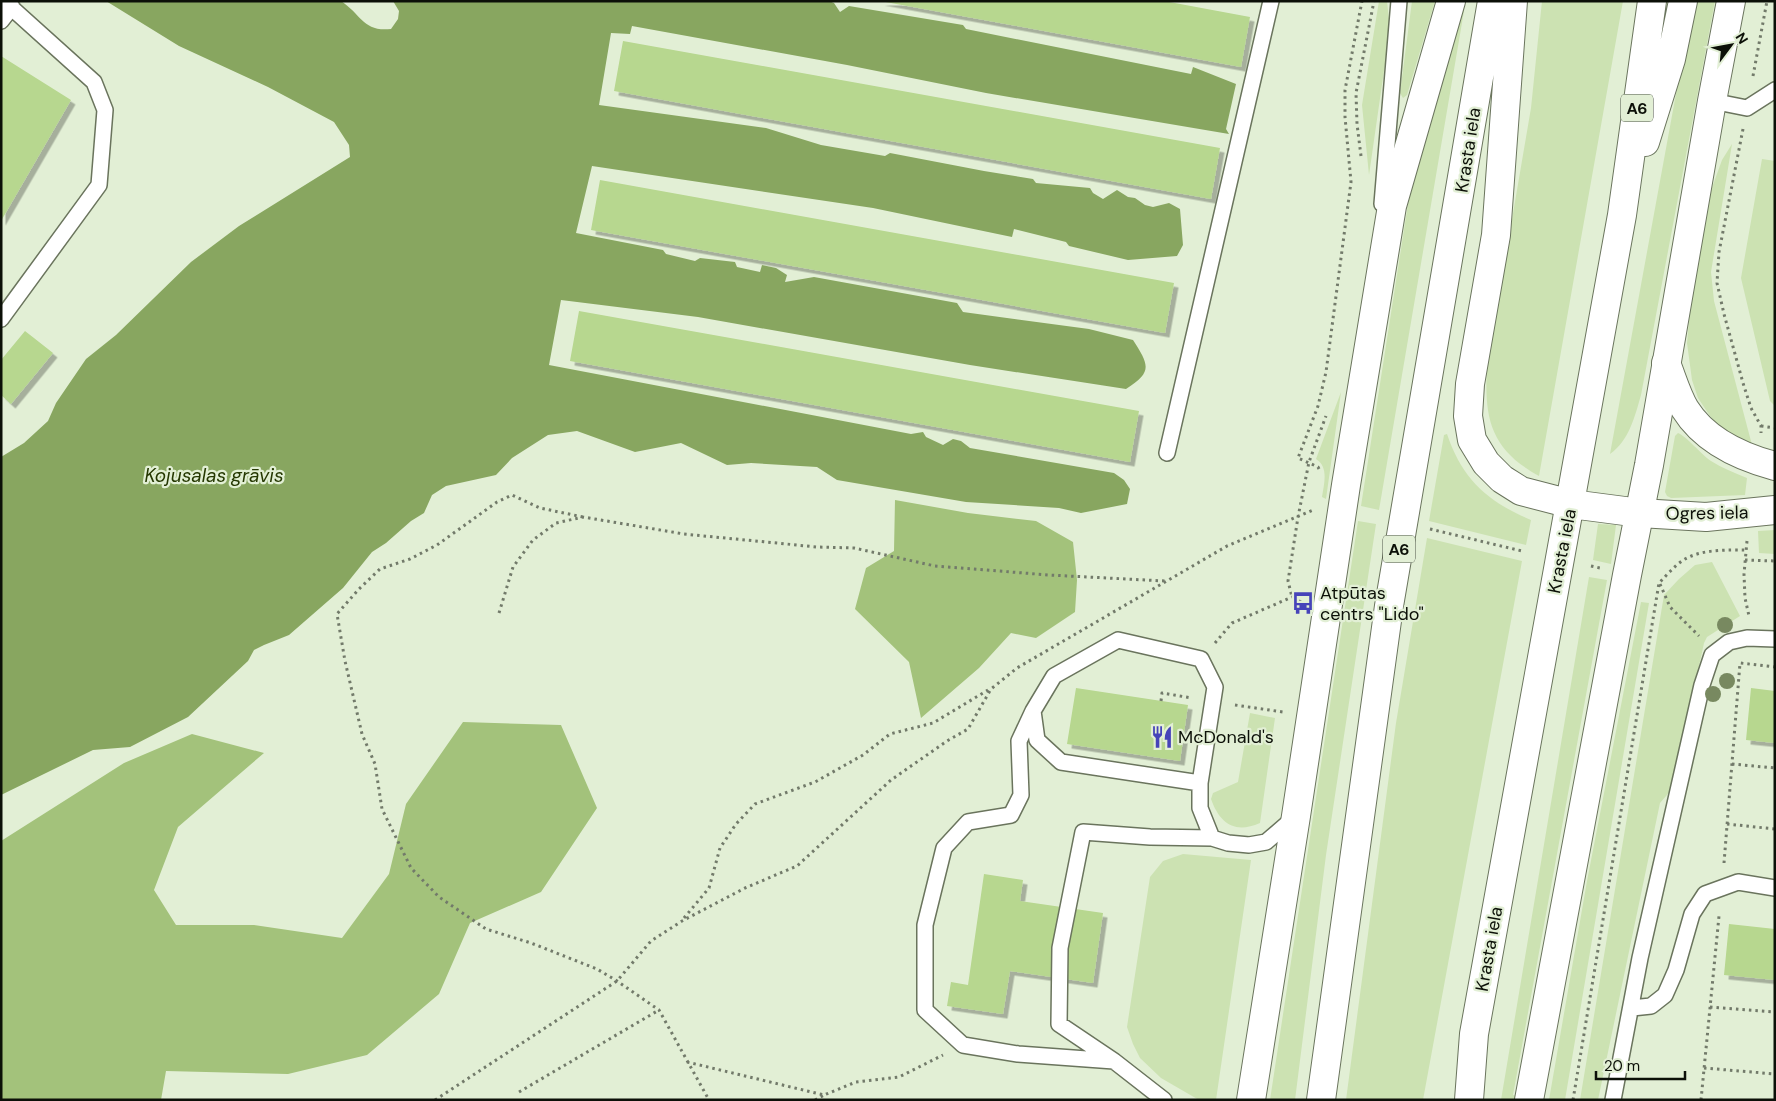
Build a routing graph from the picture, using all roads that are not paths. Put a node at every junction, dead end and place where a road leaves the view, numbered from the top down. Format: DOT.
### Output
graph roads {
  1 [pos="1270,1"];
  2 [pos="1399,1"];
  3 [pos="1451,1"];
  4 [pos="1492,1"];
  5 [pos="1513,1"];
  6 [pos="1652,1"];
  7 [pos="1682,1"];
  8 [pos="1731,1"];
  9 [pos="8,4"];
  10 [pos="1,21"];
  11 [pos="1775,90"];
  12 [pos="1712,101"];
  13 [pos="1622,215"];
  14 [pos="1,319"];
  15 [pos="1372,331"];
  16 [pos="1666,363"];
  17 [pos="1167,452"];
  18 [pos="1775,466"];
  19 [pos="1570,504"];
  20 [pos="1775,510"];
  21 [pos="1640,513"];
  22 [pos="1775,640"];
  23 [pos="1033,711"];
  24 [pos="1200,782"];
  25 [pos="1296,816"];
  26 [pos="1212,838"];
  27 [pos="1775,888"];
  28 [pos="1632,1008"];
  29 [pos="1474,1034"];
  30 [pos="1114,1061"];
  31 [pos="1529,1099"];
  32 [pos="1164,1100"];
  33 [pos="1251,1100"];
  34 [pos="1321,1100"];
  35 [pos="1456,1100"];
  36 [pos="1469,1100"];
  37 [pos="1613,1100"];
  1 -- 17 [label="lane"];
  2 -- 15 [label="lane"];
  3 -- 15 [label="main road"];
  4 -- 34 [label="main road, Krasta iela / A6"];
  5 -- 19 [label="main road, Ogres iela"];
  6 -- 13 [label="main road, Krasta iela / A6"];
  7 -- 13 [label="main road"];
  8 -- 12 [label="main road"];
  9 -- 10 [label="lane"];
  9 -- 14 [label="lane"];
  11 -- 12 [label="lane"];
  12 -- 16 [label="main road"];
  13 -- 19 [label="main road, Krasta iela / A6"];
  15 -- 25 [label="main road"];
  16 -- 18 [label="main road"];
  16 -- 21 [label="main road"];
  19 -- 21 [label="main road, Ogres iela"];
  19 -- 29 [label="main road, Krasta iela / A6"];
  20 -- 21 [label="main road, Ogres iela"];
  21 -- 31 [label="main road"];
  22 -- 28 [label="lane"];
  23 -- 24 [label="lane"];
  23 -- 24 [label="lane"];
  23 -- 30 [label="lane"];
  24 -- 26 [label="lane"];
  25 -- 26 [label="lane"];
  25 -- 33 [label="main road"];
  26 -- 30 [label="lane"];
  27 -- 28 [label="lane"];
  28 -- 37 [label="lane"];
  29 -- 35 [label="main road"];
  29 -- 36 [label="main road, Krasta iela / A6"];
  30 -- 32 [label="lane"];
}
